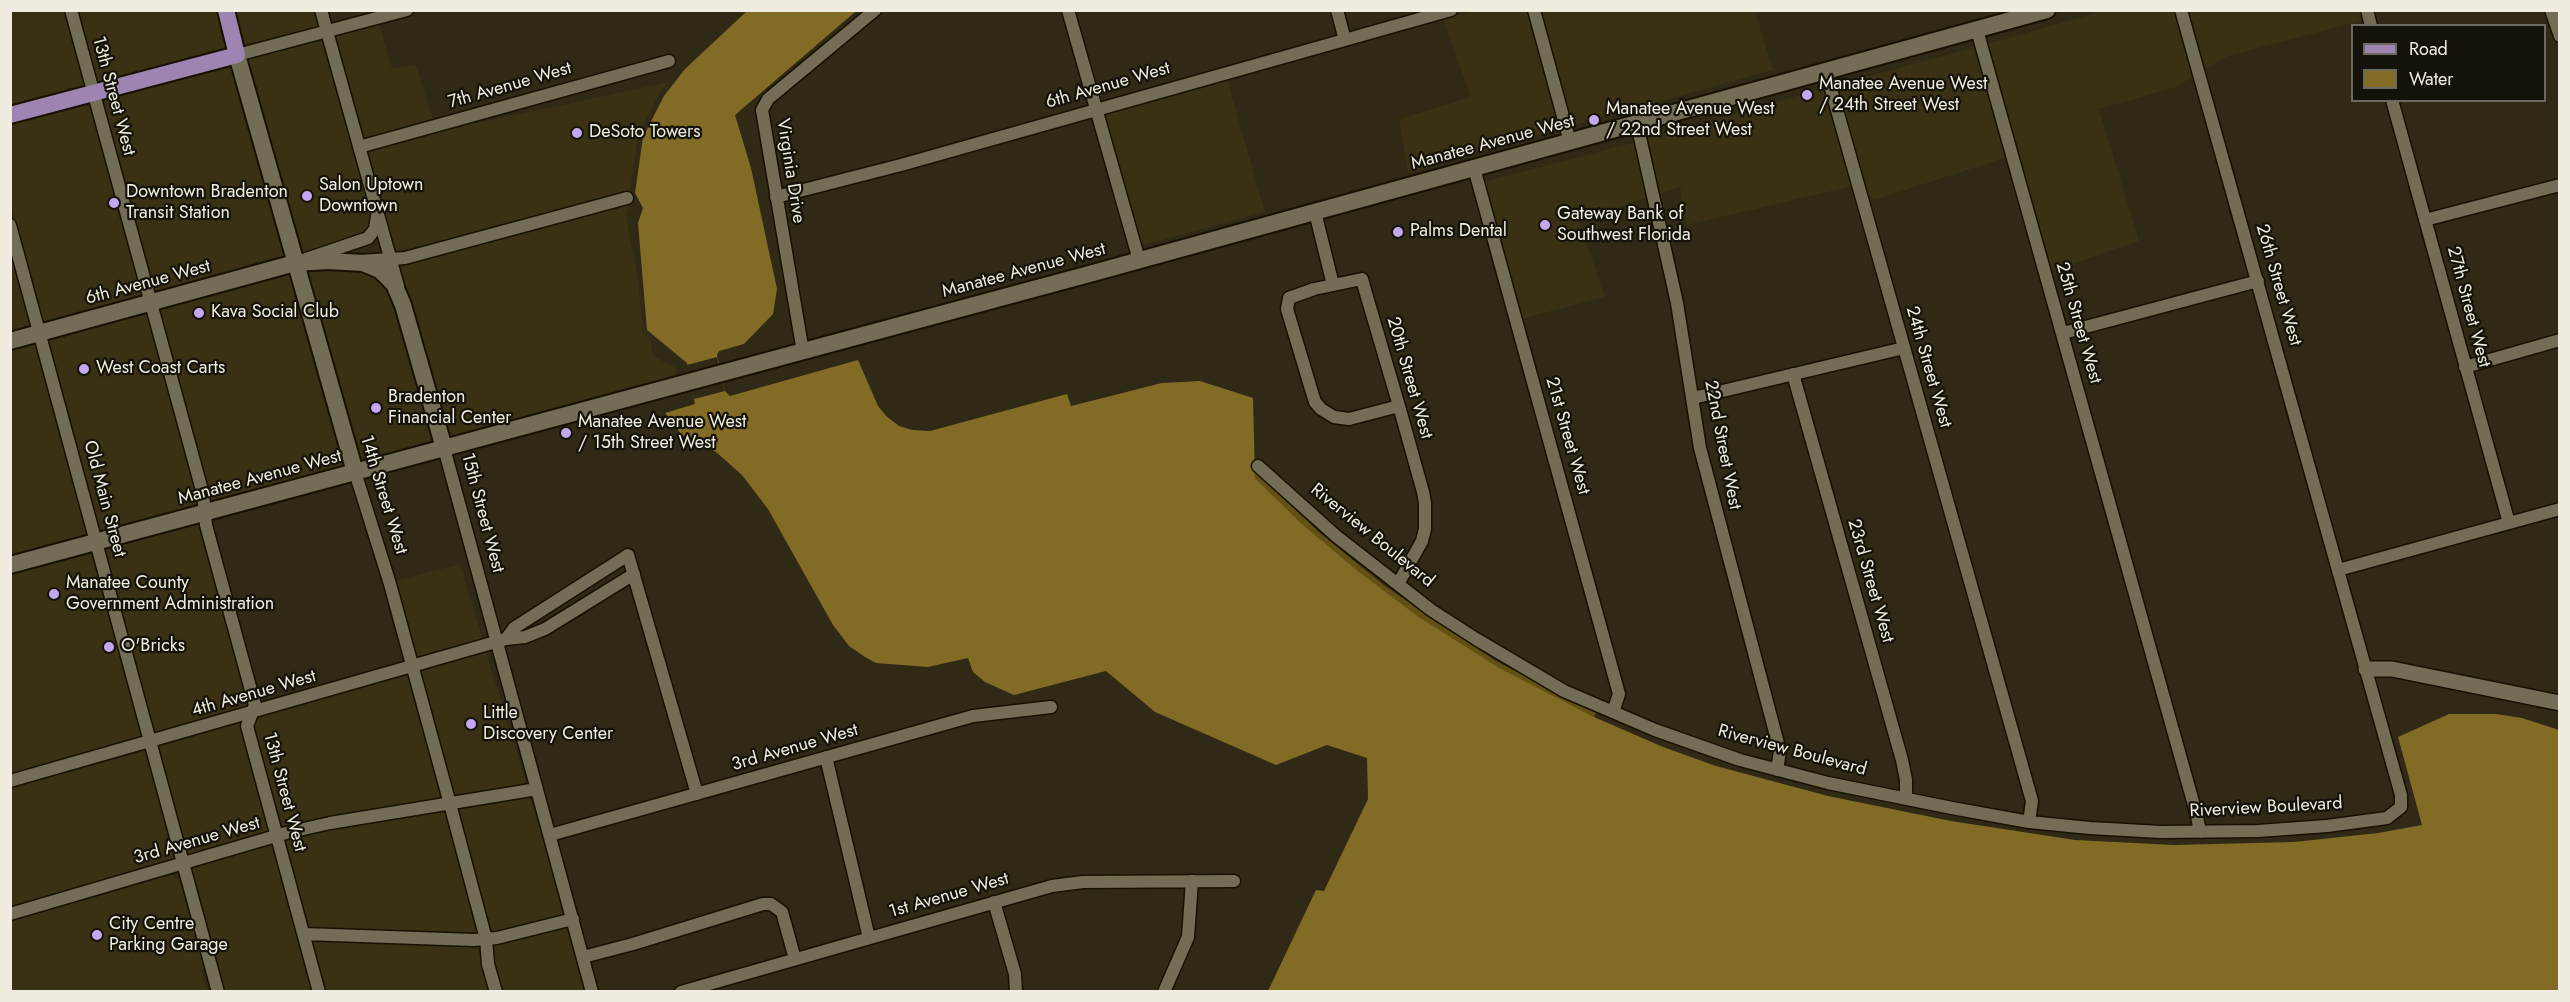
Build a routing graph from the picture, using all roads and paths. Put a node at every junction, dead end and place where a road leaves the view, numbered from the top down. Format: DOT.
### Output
graph roads {
  1 [pos="71,10"];
  2 [pos="226,10"];
  3 [pos="321,10"];
  4 [pos="407,10"];
  5 [pos="875,10"];
  6 [pos="1068,10"];
  7 [pos="1337,10"];
  8 [pos="1451,10"];
  9 [pos="1534,10"];
  10 [pos="2047,10"];
  11 [pos="2181,10"];
  12 [pos="2551,10"];
  13 [pos="2014,15"];
  14 [pos="1977,30"];
  15 [pos="2559,32"];
  16 [pos="327,33"];
  17 [pos="1345,39"];
  18 [pos="237,55"];
  19 [pos="669,61"];
  20 [pos="1826,71"];
  21 [pos="94,93"];
  22 [pos="2393,102"];
  23 [pos="1097,110"];
  24 [pos="10,116"];
  25 [pos="1637,124"];
  26 [pos="1570,142"];
  27 [pos="359,147"];
  28 [pos="1474,168"];
  29 [pos="2559,184"];
  30 [pos="776,197"];
  31 [pos="627,198"];
  32 [pos="377,209"];
  33 [pos="1315,212"];
  34 [pos="2425,220"];
  35 [pos="10,225"];
  36 [pos="390,258"];
  37 [pos="1139,260"];
  38 [pos="353,261"];
  39 [pos="295,263"];
  40 [pos="2258,281"];
  41 [pos="1333,285"];
  42 [pos="151,302"];
  43 [pos="403,305"];
  44 [pos="40,332"];
  45 [pos="2063,333"];
  46 [pos="2559,340"];
  47 [pos="10,341"];
  48 [pos="1904,348"];
  49 [pos="803,352"];
  50 [pos="2465,367"];
  51 [pos="1793,374"];
  52 [pos="1693,398"];
  53 [pos="1399,406"];
  54 [pos="444,448"];
  55 [pos="1258,466"];
  56 [pos="355,472"];
  57 [pos="2559,509"];
  58 [pos="205,514"];
  59 [pos="2509,523"];
  60 [pos="97,542"];
  61 [pos="10,565"];
  62 [pos="632,565"];
  63 [pos="2338,570"];
  64 [pos="1398,584"];
  65 [pos="502,641"];
  66 [pos="413,668"];
  67 [pos="2366,669"];
  68 [pos="2559,703"];
  69 [pos="1051,707"];
  70 [pos="252,712"];
  71 [pos="1613,712"];
  72 [pos="152,743"];
  73 [pos="826,757"];
  74 [pos="1777,770"];
  75 [pos="10,782"];
  76 [pos="537,789"];
  77 [pos="697,794"];
  78 [pos="1906,799"];
  79 [pos="450,804"];
  80 [pos="2398,812"];
  81 [pos="2030,822"];
  82 [pos="2200,832"];
  83 [pos="550,835"];
  84 [pos="277,836"];
  85 [pos="183,864"];
  86 [pos="1192,881"];
  87 [pos="1234,881"];
  88 [pos="994,902"];
  89 [pos="10,914"];
  90 [pos="573,919"];
  91 [pos="304,934"];
  92 [pos="869,938"];
  93 [pos="486,939"];
  94 [pos="583,957"];
  95 [pos="795,959"];
  96 [pos="218,992"];
  97 [pos="320,992"];
  98 [pos="496,992"];
  99 [pos="592,992"];
  100 [pos="681,992"];
  101 [pos="1016,992"];
  102 [pos="1164,992"];
  1 -- 21 [label="street, 13th Street West"];
  2 -- 18 [label="main road, 14th Street West"];
  3 -- 16 [label="street, 15th Street West"];
  4 -- 16 [label="street"];
  5 -- 30 [label="street, Virginia Drive"];
  6 -- 23 [label="street"];
  7 -- 17 [label="street"];
  8 -- 17 [label="street, 6th Avenue West"];
  9 -- 26 [label="street"];
  10 -- 13 [label="main road, Manatee Avenue West"];
  11 -- 40 [label="street, 26th Street West"];
  12 -- 15 [label="street"];
  13 -- 14 [label="main road, Manatee Avenue West"];
  14 -- 20 [label="main road, Manatee Avenue West"];
  14 -- 45 [label="street, 25th Street West"];
  16 -- 18 [label="street"];
  16 -- 27 [label="street, 15th Street West"];
  17 -- 23 [label="street, 6th Avenue West"];
  18 -- 21 [label="main road"];
  18 -- 39 [label="main road, 14th Street West"];
  19 -- 27 [label="street, 7th Avenue West"];
  20 -- 25 [label="main road, Manatee Avenue West"];
  20 -- 48 [label="street, 24th Street West"];
  21 -- 24 [label="main road"];
  21 -- 42 [label="street, 13th Street West"];
  22 -- 34 [label="street, 27th Street West"];
  23 -- 30 [label="street, 6th Avenue West"];
  23 -- 37 [label="street"];
  25 -- 26 [label="main road, Manatee Avenue West"];
  25 -- 52 [label="street, 22nd Street West"];
  26 -- 28 [label="main road, Manatee Avenue West"];
  27 -- 32 [label="street, 15th Street West"];
  28 -- 33 [label="main road, Manatee Avenue West"];
  28 -- 71 [label="street, 21st Street West"];
  29 -- 34 [label="street"];
  30 -- 49 [label="street, Virginia Drive"];
  31 -- 36 [label="street, 6th Avenue West"];
  32 -- 36 [label="street, 15th Street West"];
  32 -- 39 [label="street, 6th Avenue West"];
  33 -- 37 [label="main road, Manatee Avenue West"];
  33 -- 41 [label="street"];
  34 -- 50 [label="street, 27th Street West"];
  35 -- 44 [label="street, Old Main Street"];
  36 -- 38 [label="street, 6th Avenue West"];
  36 -- 43 [label="street, 15th Street West"];
  37 -- 49 [label="main road, Manatee Avenue West"];
  38 -- 39 [label="main road, 6th Avenue West"];
  38 -- 43 [label="main road, 6th Avenue West"];
  39 -- 42 [label="main road, 6th Avenue West"];
  39 -- 56 [label="main road, 14th Street West"];
  40 -- 45 [label="street"];
  40 -- 63 [label="street, 26th Street West"];
  41 -- 53 [label="street, 20th Street West"];
  41 -- 53 [label="street"];
  42 -- 44 [label="main road, 6th Avenue West"];
  42 -- 58 [label="street, 13th Street West"];
  43 -- 54 [label="main road, 15th Street West"];
  44 -- 47 [label="main road, 6th Avenue West"];
  44 -- 60 [label="street, Old Main Street"];
  45 -- 82 [label="street, 25th Street West"];
  46 -- 50 [label="street"];
  48 -- 51 [label="street"];
  48 -- 81 [label="street, 24th Street West"];
  49 -- 54 [label="main road, Manatee Avenue West"];
  50 -- 59 [label="street, 27th Street West"];
  51 -- 52 [label="street"];
  51 -- 78 [label="street, 23rd Street West"];
  52 -- 74 [label="street, 22nd Street West"];
  53 -- 64 [label="street, 20th Street West"];
  54 -- 56 [label="main road, Manatee Avenue West"];
  54 -- 65 [label="street, 15th Street West"];
  55 -- 64 [label="street, Riverview Boulevard"];
  56 -- 58 [label="main road, Manatee Avenue West"];
  56 -- 66 [label="street, 14th Street West"];
  57 -- 59 [label="street"];
  58 -- 60 [label="main road, Manatee Avenue West"];
  58 -- 70 [label="street, 13th Street West"];
  59 -- 63 [label="street"];
  60 -- 61 [label="main road, Manatee Avenue West"];
  60 -- 72 [label="street, Old Main Street"];
  62 -- 65 [label="street, 4th Avenue West"];
  62 -- 65 [label="street, 4th Avenue West"];
  62 -- 77 [label="street"];
  63 -- 67 [label="street, 26th Street West"];
  64 -- 71 [label="street, Riverview Boulevard"];
  65 -- 66 [label="street, 4th Avenue West"];
  65 -- 76 [label="street, 15th Street West"];
  66 -- 70 [label="street, 4th Avenue West"];
  66 -- 79 [label="street, 14th Street West"];
  67 -- 68 [label="street"];
  67 -- 80 [label="street, 26th Street West"];
  69 -- 73 [label="street, 3rd Avenue West"];
  70 -- 72 [label="street, 4th Avenue West"];
  70 -- 84 [label="street, 13th Street West"];
  71 -- 74 [label="street, Riverview Boulevard"];
  72 -- 75 [label="street, 4th Avenue West"];
  72 -- 85 [label="street, Old Main Street"];
  73 -- 77 [label="street, 3rd Avenue West"];
  73 -- 92 [label="street"];
  74 -- 78 [label="street, Riverview Boulevard"];
  76 -- 79 [label="street, 3rd Avenue West"];
  76 -- 83 [label="street, 15th Street West"];
  77 -- 83 [label="street, 3rd Avenue West"];
  78 -- 81 [label="street, Riverview Boulevard"];
  79 -- 84 [label="street, 3rd Avenue West"];
  79 -- 93 [label="street, 14th Street West"];
  80 -- 82 [label="street, Riverview Boulevard"];
  81 -- 82 [label="street, Riverview Boulevard"];
  83 -- 90 [label="street, 15th Street West"];
  84 -- 85 [label="street, 3rd Avenue West"];
  84 -- 91 [label="street, 13th Street West"];
  85 -- 89 [label="street, 3rd Avenue West"];
  85 -- 96 [label="street, Old Main Street"];
  86 -- 87 [label="street, 1st Avenue West"];
  86 -- 88 [label="street, 1st Avenue West"];
  86 -- 102 [label="street"];
  88 -- 92 [label="street, 1st Avenue West"];
  88 -- 101 [label="street"];
  90 -- 93 [label="street"];
  90 -- 94 [label="street, 15th Street West"];
  91 -- 93 [label="street"];
  91 -- 97 [label="street, 13th Street West"];
  92 -- 95 [label="street, 1st Avenue West"];
  93 -- 98 [label="street, 14th Street West"];
  94 -- 95 [label="street"];
  94 -- 99 [label="street, 15th Street West"];
  95 -- 100 [label="street, 1st Avenue West"];
}
